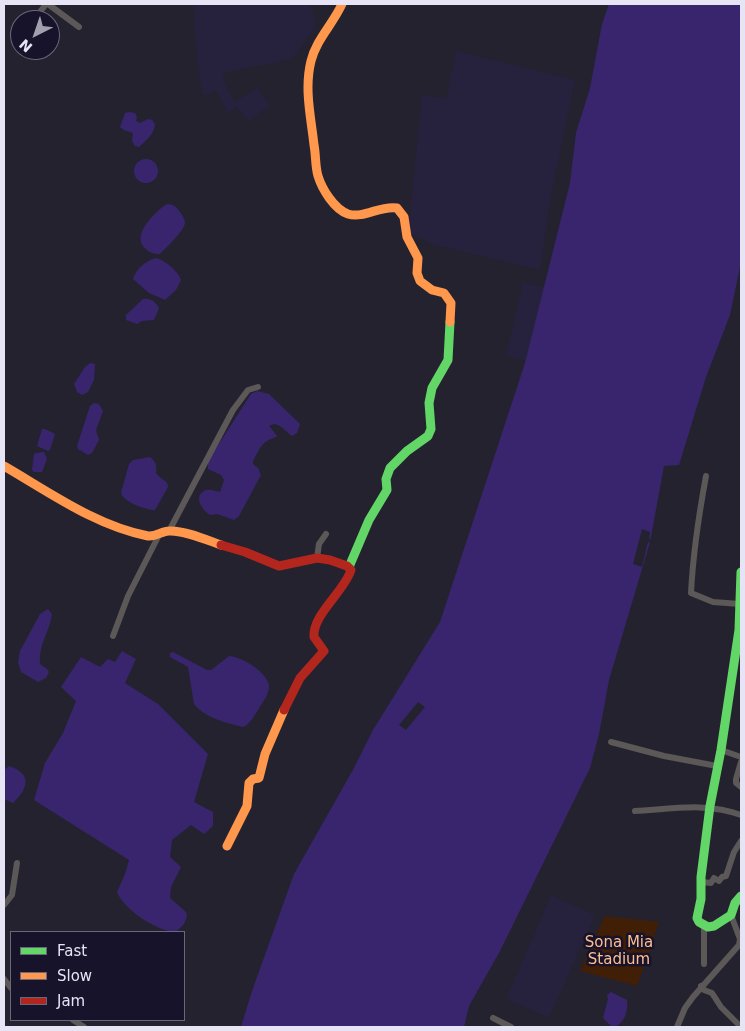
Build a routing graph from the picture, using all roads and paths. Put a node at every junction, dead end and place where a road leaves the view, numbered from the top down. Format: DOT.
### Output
graph roads {
  1 [pos="47,4"];
  2 [pos="342,4"];
  3 [pos="79,27"];
  4 [pos="258,387"];
  5 [pos="4,466"];
  6 [pos="706,476"];
  7 [pos="169,531"];
  8 [pos="326,534"];
  9 [pos="159,535"];
  10 [pos="317,558"];
  11 [pos="349,568"];
  12 [pos="741,572"];
  13 [pos="740,604"];
  14 [pos="112,636"];
  15 [pos="739,646"];
  16 [pos="612,742"];
  17 [pos="721,750"];
  18 [pos="741,757"];
  19 [pos="741,762"];
  20 [pos="717,766"];
  21 [pos="741,787"];
  22 [pos="710,806"];
  23 [pos="635,811"];
  24 [pos="741,815"];
  25 [pos="741,841"];
  26 [pos="227,846"];
  27 [pos="17,863"];
  28 [pos="702,882"];
  29 [pos="741,896"];
  30 [pos="4,905"];
  31 [pos="731,915"];
  32 [pos="704,925"];
  33 [pos="704,964"];
  34 [pos="701,986"];
  35 [pos="493,1018"];
  36 [pos="511,1027"];
  37 [pos="677,1027"];
  38 [pos="741,1027"];
  1 -- 3 [label="street"];
  2 -- 11 [label="street"];
  4 -- 7 [label="street"];
  5 -- 9 [label="street"];
  6 -- 13 [label="street"];
  7 -- 9 [label="street"];
  7 -- 10 [label="street"];
  8 -- 10 [label="street"];
  9 -- 14 [label="street"];
  10 -- 11 [label="street"];
  11 -- 26 [label="street"];
  12 -- 13 [label="street"];
  13 -- 15 [label="street"];
  15 -- 17 [label="street"];
  16 -- 20 [label="street"];
  17 -- 18 [label="street"];
  17 -- 20 [label="street"];
  19 -- 21 [label="street"];
  20 -- 22 [label="street"];
  22 -- 23 [label="street"];
  22 -- 24 [label="street"];
  22 -- 28 [label="street"];
  25 -- 28 [label="street"];
  27 -- 30 [label="street"];
  28 -- 32 [label="street"];
  29 -- 31 [label="street"];
  31 -- 32 [label="street"];
  31 -- 34 [label="street"];
  32 -- 33 [label="street"];
  34 -- 37 [label="street"];
  34 -- 38 [label="street"];
  35 -- 36 [label="street"];
}
